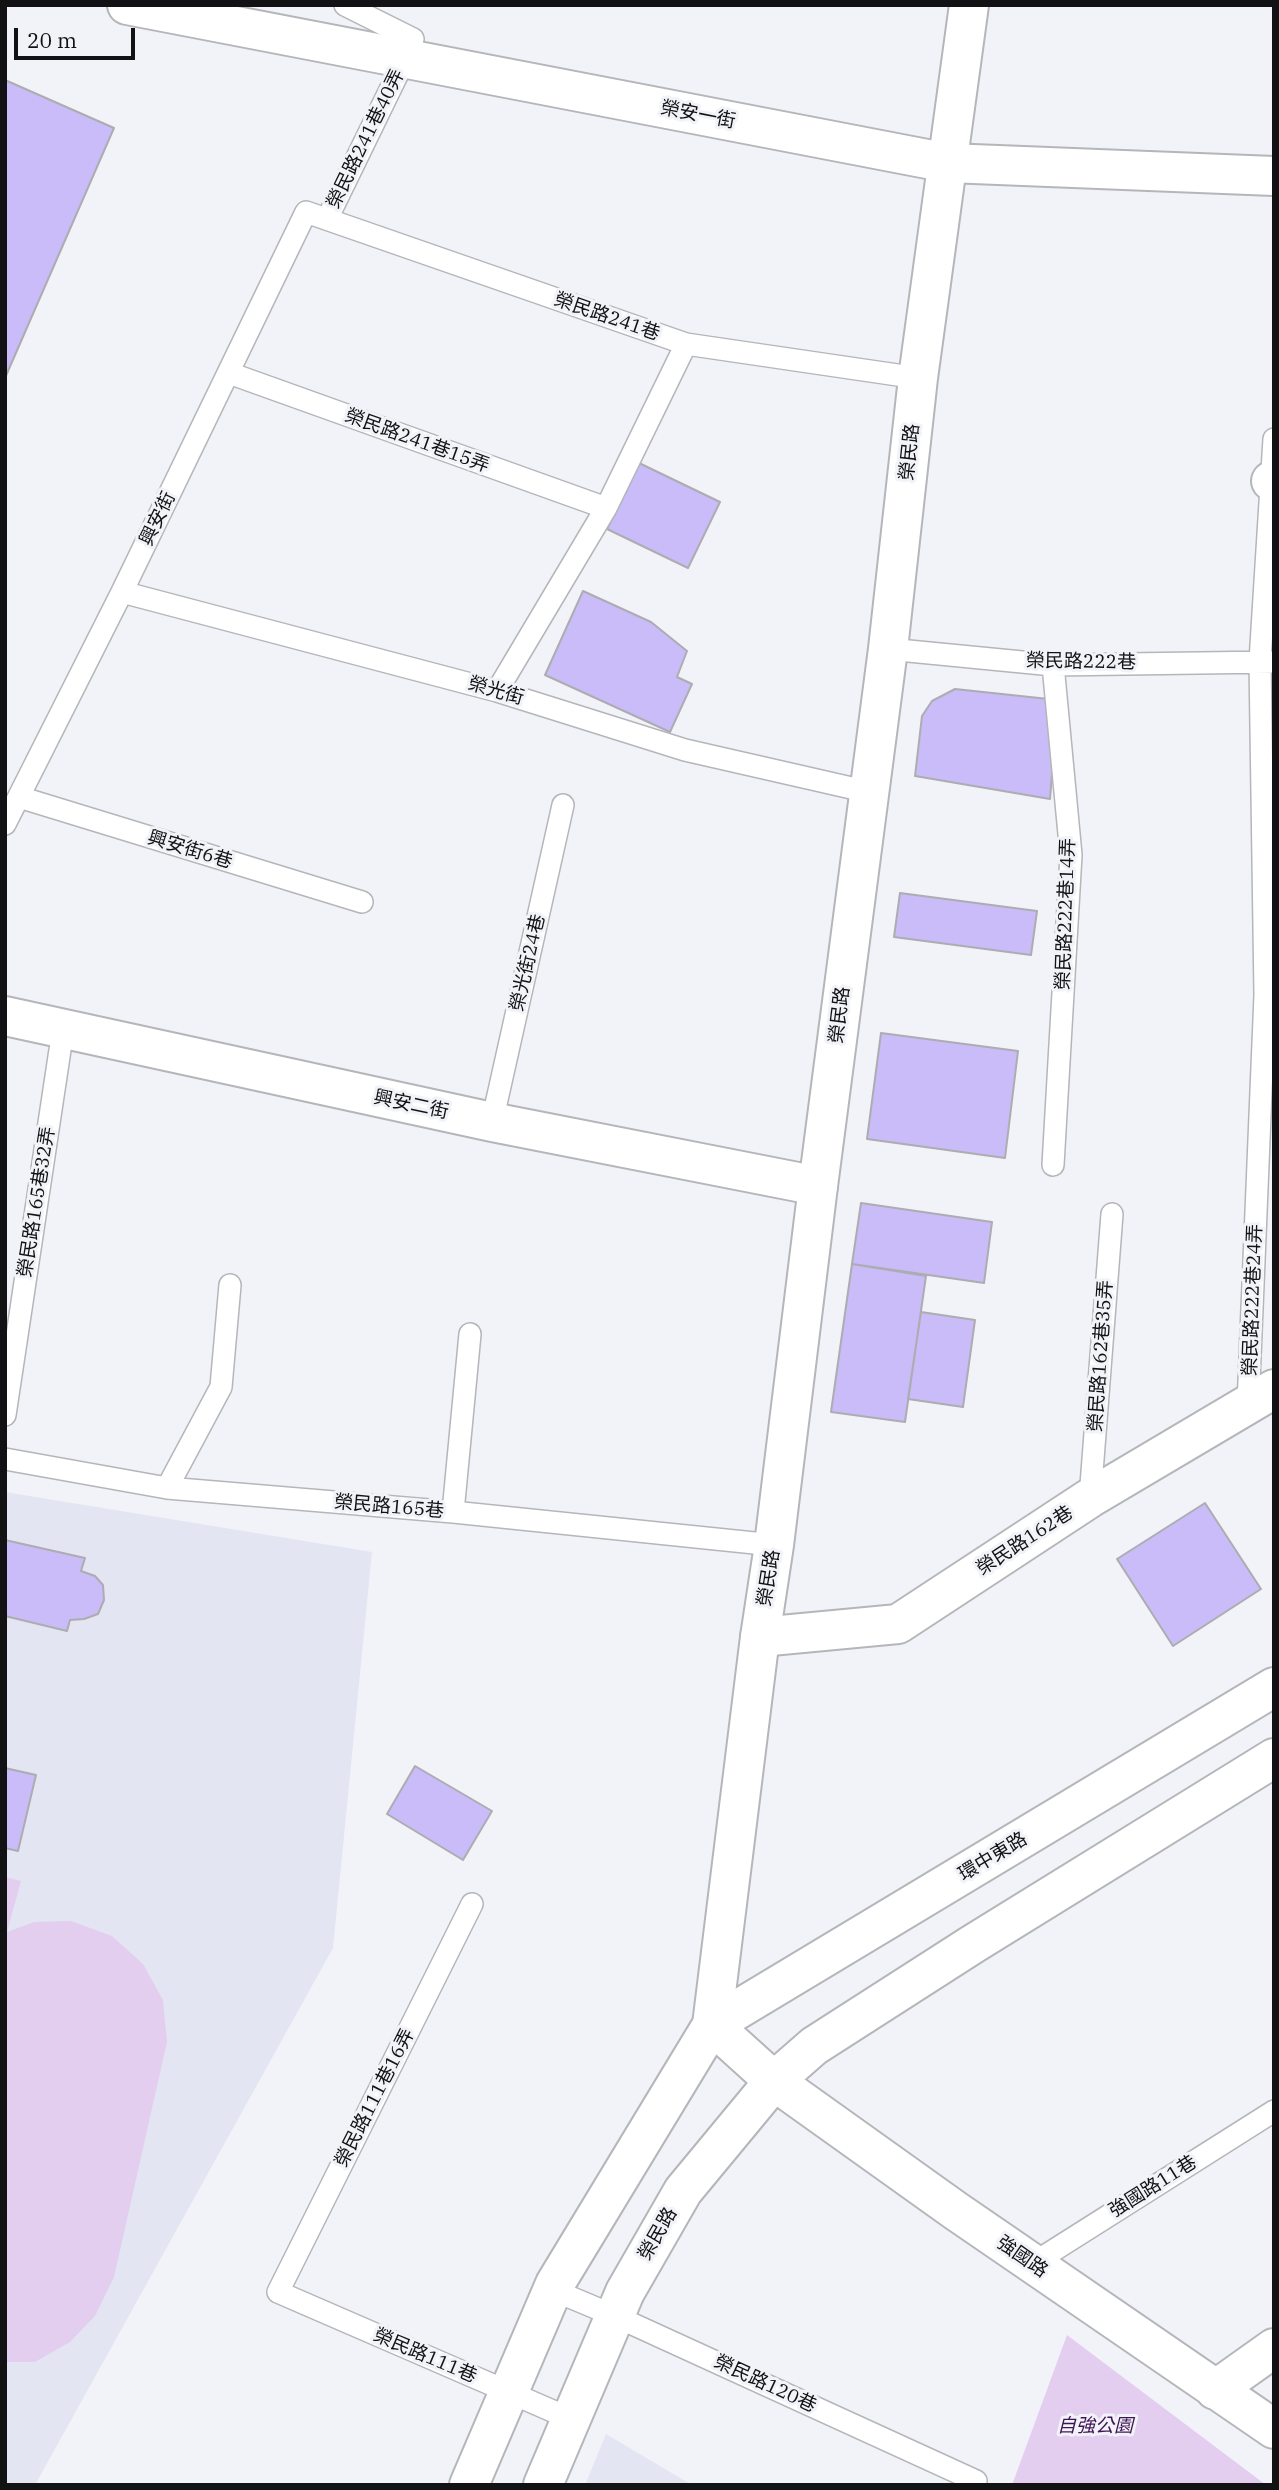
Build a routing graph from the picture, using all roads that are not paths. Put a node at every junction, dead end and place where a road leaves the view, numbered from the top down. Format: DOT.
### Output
graph roads {
  1 [pos="127,5"];
  2 [pos="345,5"];
  3 [pos="969,5"];
  4 [pos="409,49"];
  5 [pos="948,163"];
  6 [pos="1274,176"];
  7 [pos="306,212"];
  8 [pos="327,219"];
  9 [pos="686,344"];
  10 [pos="229,373"];
  11 [pos="918,378"];
  12 [pos="1274,439"];
  13 [pos="1272,481"];
  14 [pos="606,508"];
  15 [pos="122,592"];
  16 [pos="888,649"];
  17 [pos="1267,662"];
  18 [pos="1053,665"];
  19 [pos="497,691"];
  20 [pos="869,792"];
  21 [pos="19,797"];
  22 [pos="563,805"];
  23 [pos="5,824"];
  24 [pos="362,902"];
  25 [pos="5,1016"];
  26 [pos="63,1030"];
  27 [pos="492,1122"];
  28 [pos="1053,1165"];
  29 [pos="818,1186"];
  30 [pos="1112,1214"];
  31 [pos="230,1285"];
  32 [pos="470,1334"];
  33 [pos="1261,1397"];
  34 [pos="5,1415"];
  35 [pos="5,1459"];
  36 [pos="167,1488"];
  37 [pos="1090,1498"];
  38 [pos="453,1512"];
  39 [pos="774,1545"];
  40 [pos="760,1637"];
  41 [pos="1274,1687"];
  42 [pos="1274,1758"];
  43 [pos="472,1904"];
  44 [pos="712,2025"];
  45 [pos="774,2081"];
  46 [pos="1274,2111"];
  47 [pos="1032,2264"];
  48 [pos="553,2290"];
  49 [pos="278,2292"];
  50 [pos="615,2316"];
  51 [pos="1274,2348"];
  52 [pos="1215,2390"];
  53 [pos="509,2392"];
  54 [pos="571,2419"];
  55 [pos="1274,2429"];
  56 [pos="976,2481"];
  57 [pos="469,2485"];
  58 [pos="543,2485"];
  1 -- 4 [label="street, 榮安一街"];
  2 -- 4 [label="lane"];
  3 -- 5 [label="street, 榮民路"];
  4 -- 5 [label="street, 榮安一街"];
  4 -- 8 [label="lane, 榮民路241巷40弄"];
  5 -- 6 [label="street, 榮安一街"];
  5 -- 11 [label="street, 榮民路"];
  7 -- 8 [label="lane, 榮民路241巷"];
  7 -- 10 [label="lane, 興安街"];
  8 -- 9 [label="lane, 榮民路241巷"];
  9 -- 11 [label="lane, 榮民路241巷"];
  9 -- 14 [label="lane"];
  10 -- 14 [label="lane, 榮民路241巷15弄"];
  10 -- 15 [label="lane, 興安街"];
  11 -- 16 [label="street, 榮民路"];
  12 -- 13 [label="lane, 榮民路222巷24弄"];
  13 -- 17 [label="lane, 榮民路222巷24弄"];
  14 -- 19 [label="lane"];
  15 -- 19 [label="lane, 榮光街"];
  15 -- 21 [label="lane, 興安街"];
  16 -- 18 [label="lane, 榮民路222巷"];
  16 -- 20 [label="street, 榮民路"];
  17 -- 18 [label="lane, 榮民路222巷"];
  17 -- 33 [label="lane, 榮民路222巷24弄"];
  18 -- 28 [label="lane, 榮民路222巷14弄"];
  19 -- 20 [label="lane, 榮光街"];
  20 -- 29 [label="street, 榮民路"];
  21 -- 23 [label="lane, 興安街"];
  21 -- 24 [label="lane, 興安街6巷"];
  22 -- 27 [label="lane, 榮光街24巷"];
  25 -- 26 [label="street, 興安二街"];
  26 -- 27 [label="street, 興安二街"];
  26 -- 34 [label="lane, 榮民路165巷32弄"];
  27 -- 29 [label="street, 興安二街"];
  29 -- 39 [label="street, 榮民路"];
  30 -- 37 [label="lane, 榮民路162巷35弄"];
  31 -- 36 [label="lane"];
  32 -- 38 [label="lane"];
  33 -- 37 [label="street, 榮民路162巷"];
  35 -- 36 [label="lane, 榮民路165巷"];
  36 -- 38 [label="lane, 榮民路165巷"];
  37 -- 40 [label="street, 榮民路162巷"];
  38 -- 39 [label="lane, 榮民路165巷"];
  39 -- 40 [label="street, 榮民路"];
  40 -- 44 [label="street, 榮民路"];
  41 -- 44 [label="street, 環中東路"];
  42 -- 45 [label="street"];
  43 -- 49 [label="lane, 榮民路111巷16弄"];
  44 -- 45 [label="street"];
  44 -- 48 [label="street, 榮民路"];
  45 -- 47 [label="street, 強國路"];
  45 -- 50 [label="street, 榮民路"];
  46 -- 47 [label="lane, 強國路11巷"];
  47 -- 52 [label="street, 強國路"];
  48 -- 50 [label="lane, 榮民路120巷"];
  48 -- 53 [label="street, 榮民路"];
  49 -- 53 [label="lane, 榮民路111巷"];
  50 -- 54 [label="street, 榮民路"];
  50 -- 56 [label="lane, 榮民路120巷"];
  51 -- 52 [label="street"];
  52 -- 55 [label="street, 強國路"];
  53 -- 54 [label="lane, 榮民路111巷"];
  53 -- 57 [label="street, 榮民路"];
  54 -- 58 [label="street, 榮民路"];
}
